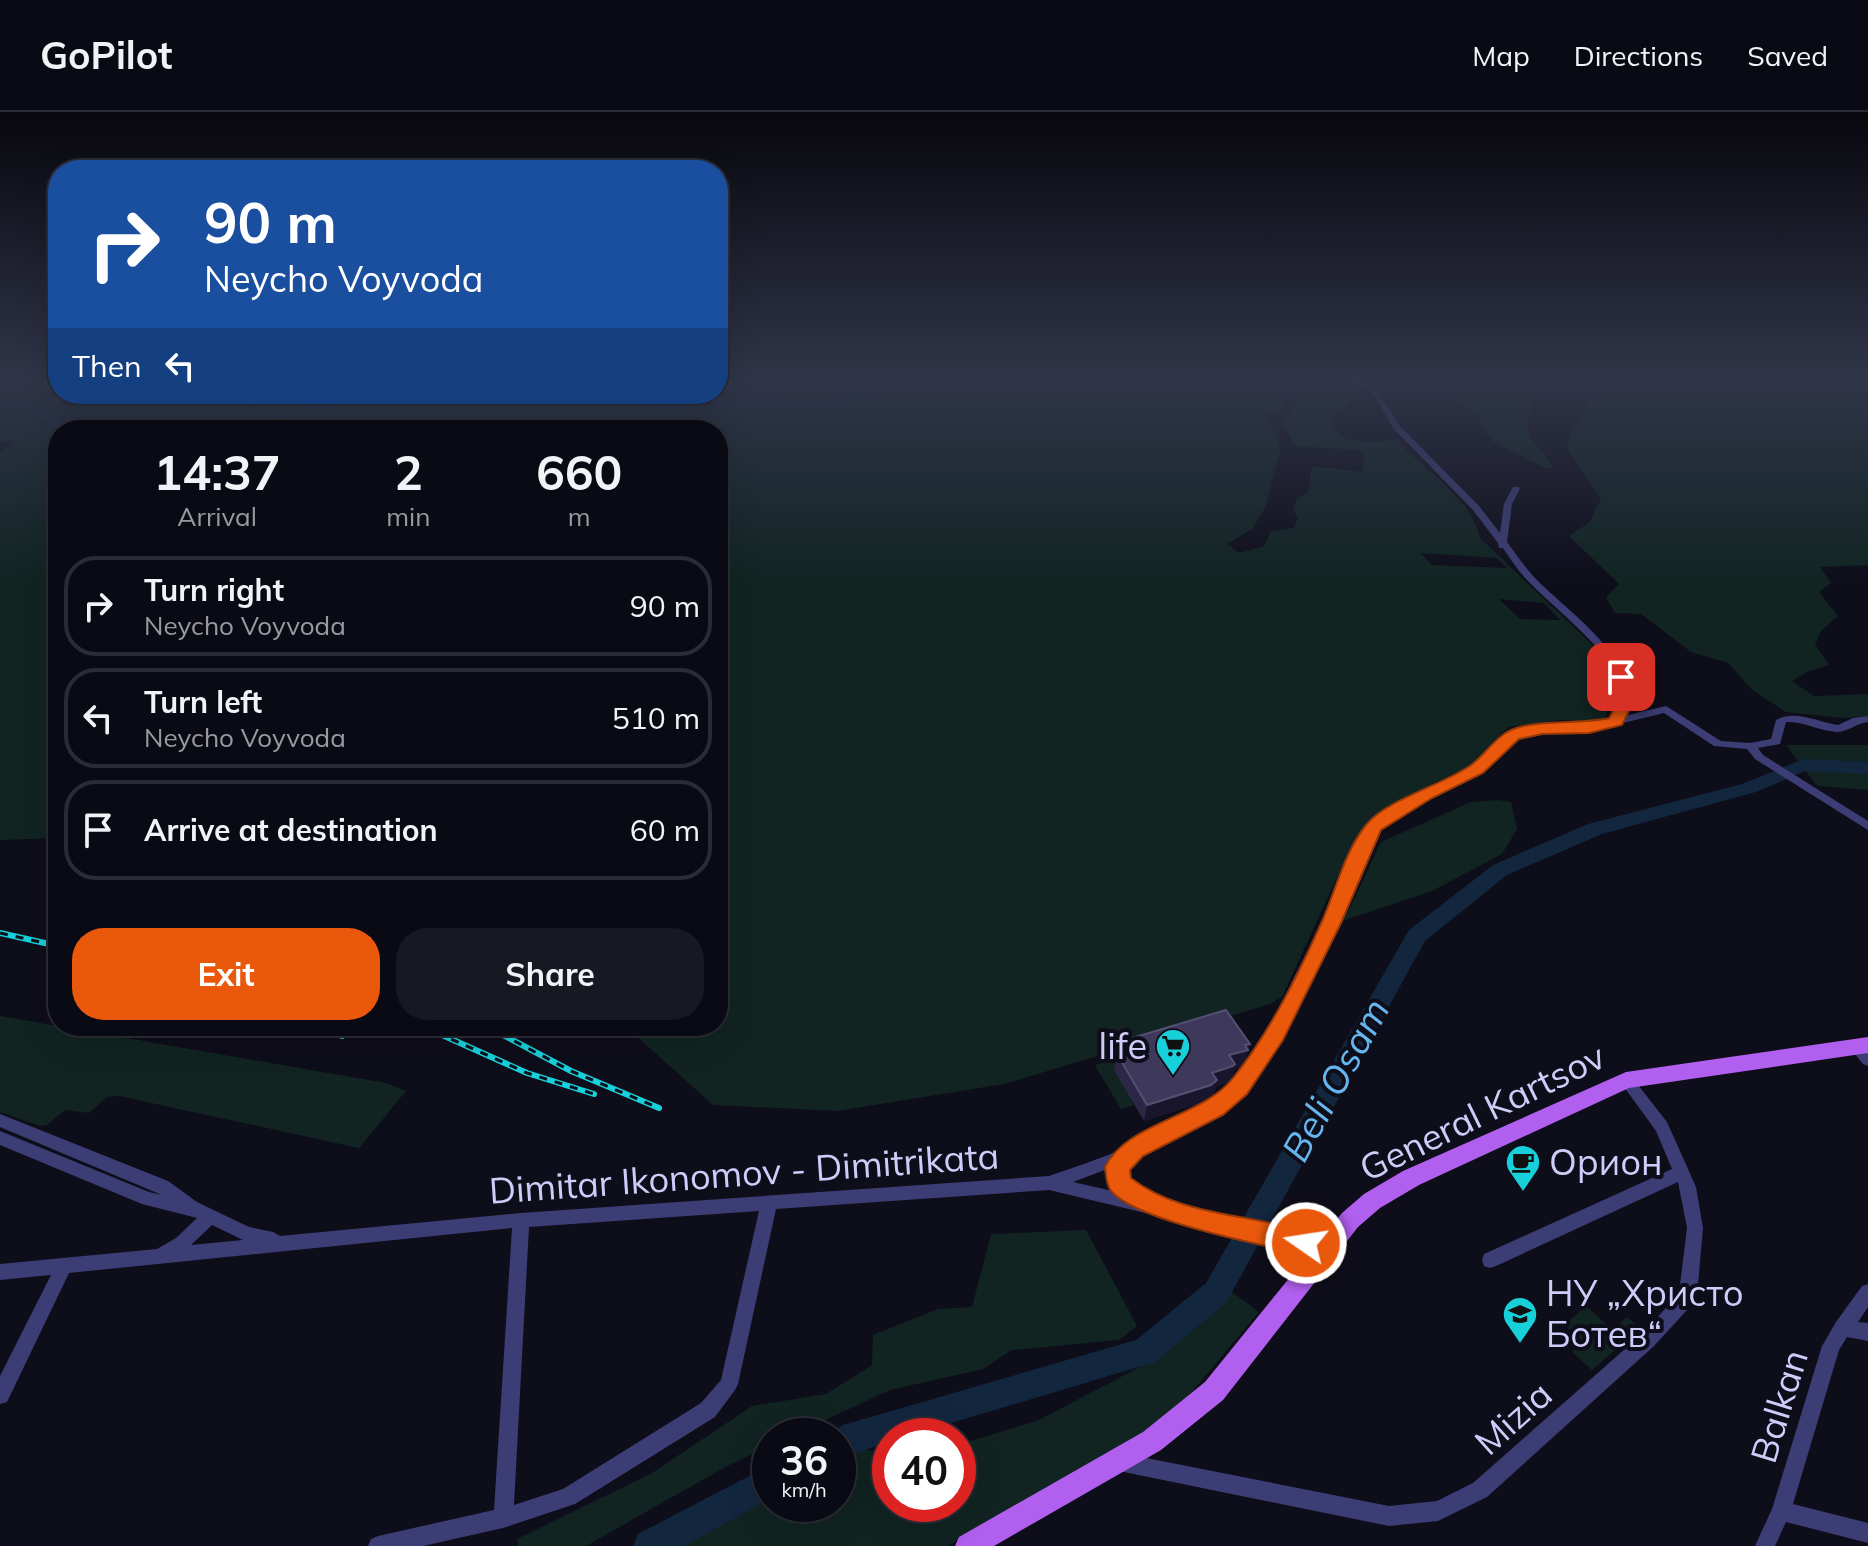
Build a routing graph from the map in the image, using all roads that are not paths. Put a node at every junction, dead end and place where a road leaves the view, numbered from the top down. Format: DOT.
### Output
graph roads {
  1 [pos="1418,449"];
  2 [pos="1516,489"];
  3 [pos="1502,546"];
  4 [pos="1868,719"];
  5 [pos="1616,721"];
  6 [pos="1750,746"];
  7 [pos="1868,826"];
  8 [pos="1864,1051"];
  9 [pos="1626,1080"];
  10 [pos="0,1120"];
  11 [pos="0,1138"];
  12 [pos="1134,1149"];
  13 [pos="1683,1172"];
  14 [pos="1049,1183"];
  15 [pos="769,1204"];
  16 [pos="203,1212"];
  17 [pos="1184,1215"];
  18 [pos="521,1220"];
  19 [pos="306,1242"];
  20 [pos="1326,1248"];
  21 [pos="154,1257"];
  22 [pos="1490,1260"];
  23 [pos="64,1266"];
  24 [pos="0,1272"];
  25 [pos="1868,1292"];
  26 [pos="1842,1328"];
  27 [pos="1868,1332"];
  28 [pos="0,1395"];
  29 [pos="1118,1462"];
  30 [pos="1781,1511"];
  31 [pos="503,1518"];
  32 [pos="1868,1533"];
  33 [pos="378,1546"];
  34 [pos="968,1546"];
  35 [pos="1765,1546"];
  1 -- 3 [label="street"];
  2 -- 3 [label="street"];
  3 -- 5 [label="street"];
  4 -- 6 [label="street"];
  5 -- 6 [label="street"];
  5 -- 12 [label="street"];
  6 -- 7 [label="street"];
  8 -- 9 [label="main road, General Kartsov"];
  9 -- 13 [label="street, Mizia"];
  9 -- 20 [label="main road, General Kartsov"];
  10 -- 16 [label="street"];
  11 -- 16 [label="street"];
  12 -- 14 [label="street"];
  12 -- 17 [label="street, Dimitar Ikonomov - Dimitrikata"];
  13 -- 22 [label="street"];
  13 -- 29 [label="street, Mizia"];
  14 -- 15 [label="street, Dimitar Ikonomov - Dimitrikata"];
  14 -- 17 [label="street, Dimitar Ikonomov - Dimitrikata"];
  15 -- 18 [label="street, Dimitar Ikonomov - Dimitrikata"];
  15 -- 31 [label="street"];
  16 -- 19 [label="street, Dimitar Ikonomov - Dimitrikata"];
  16 -- 21 [label="street, Dimitar Ikonomov - Dimitrikata"];
  17 -- 20 [label="street, Dimitar Ikonomov - Dimitrikata"];
  18 -- 19 [label="street, Dimitar Ikonomov - Dimitrikata"];
  18 -- 31 [label="street"];
  19 -- 21 [label="street, Dimitar Ikonomov - Dimitrikata"];
  20 -- 29 [label="main road, General Kartsov"];
  21 -- 23 [label="street, Dimitar Ikonomov - Dimitrikata"];
  23 -- 24 [label="street, Dimitar Ikonomov - Dimitrikata"];
  23 -- 28 [label="street"];
  25 -- 26 [label="street, Balkan"];
  26 -- 27 [label="street"];
  26 -- 30 [label="street, Balkan"];
  29 -- 34 [label="main road, General Kartsov"];
  30 -- 32 [label="street"];
  30 -- 35 [label="street, Balkan"];
  31 -- 33 [label="street"];
}
